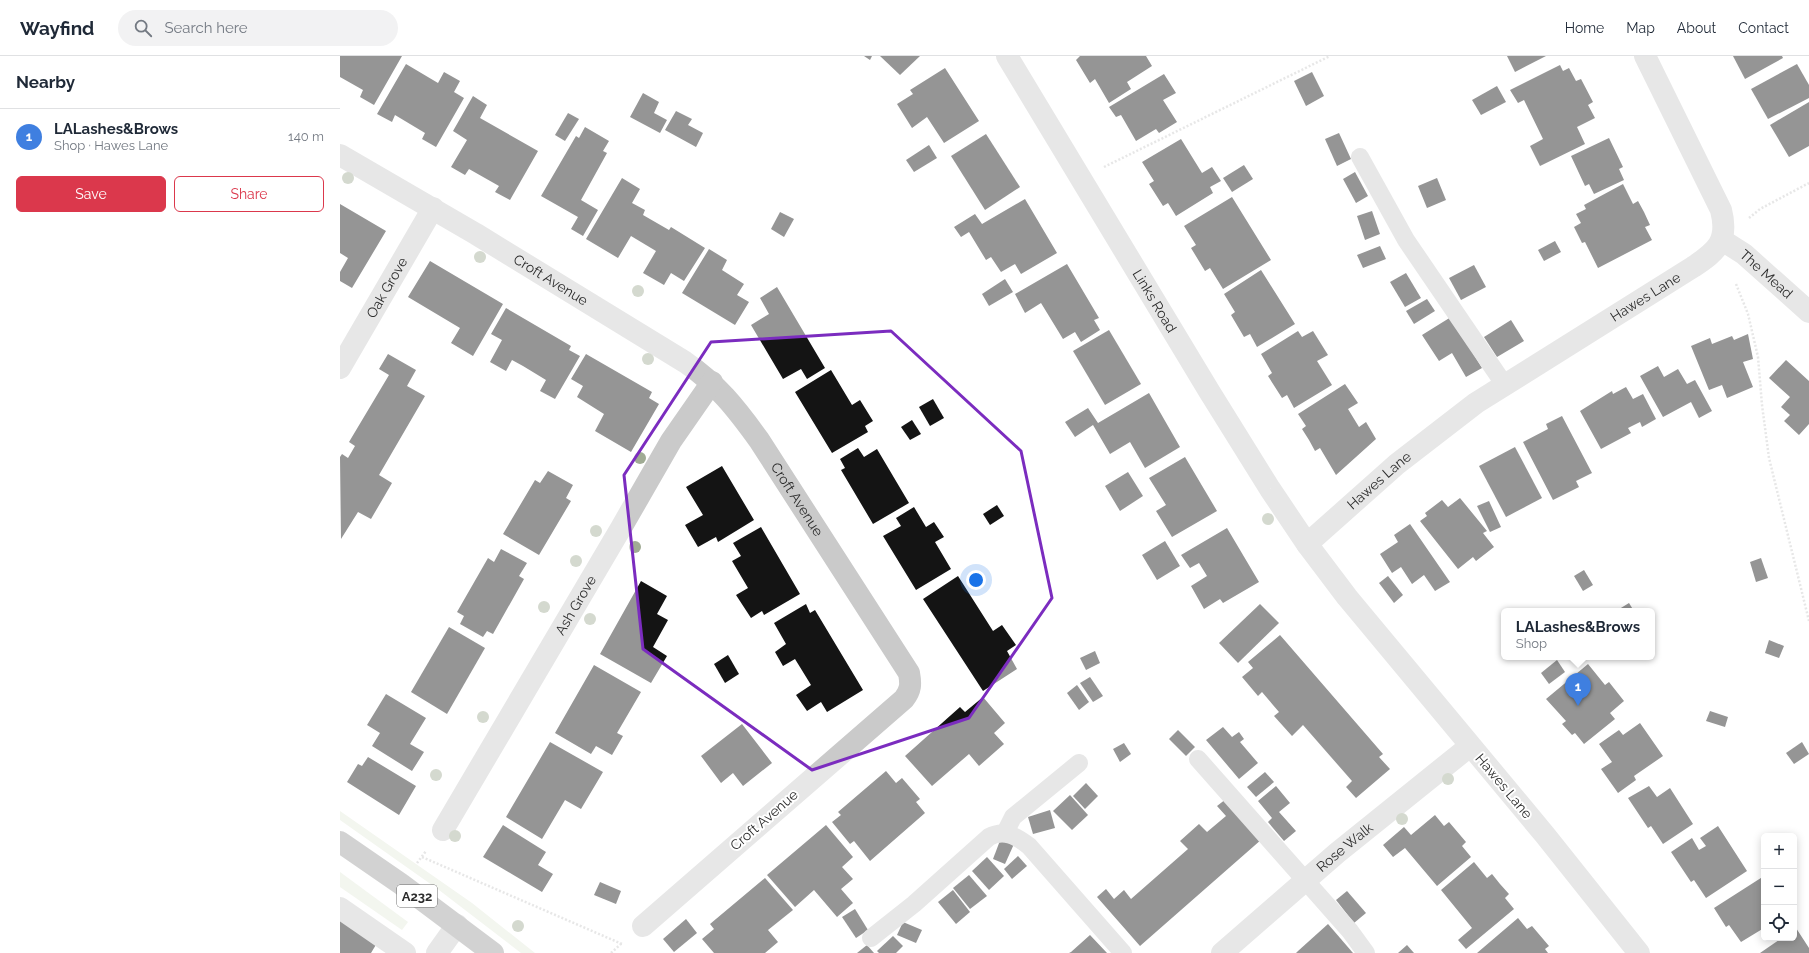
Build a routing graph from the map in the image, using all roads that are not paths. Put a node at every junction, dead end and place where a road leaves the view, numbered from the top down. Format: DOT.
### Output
graph roads {
  1 [pos="1007,56"];
  2 [pos="1645,56"];
  3 [pos="340,155"];
  4 [pos="1360,157"];
  5 [pos="433,208"];
  6 [pos="1722,240"];
  7 [pos="1809,312"];
  8 [pos="343,356"];
  9 [pos="712,382"];
  10 [pos="1504,384"];
  11 [pos="1307,544"];
  12 [pos="1470,746"];
  13 [pos="1198,759"];
  14 [pos="1079,763"];
  15 [pos="443,830"];
  16 [pos="1005,833"];
  17 [pos="340,842"];
  18 [pos="1305,881"];
  19 [pos="340,908"];
  20 [pos="457,925"];
  21 [pos="643,926"];
  22 [pos="871,938"];
  23 [pos="405,953"];
  24 [pos="437,953"];
  25 [pos="492,953"];
  26 [pos="1123,953"];
  27 [pos="1222,953"];
  28 [pos="1366,953"];
  29 [pos="1639,953"];
  1 -- 11 [label="street, Links Road"];
  2 -- 6 [label="street"];
  3 -- 5 [label="street, Croft Avenue"];
  4 -- 10 [label="lane"];
  5 -- 8 [label="street, Oak Grove"];
  5 -- 9 [label="street, Croft Avenue"];
  6 -- 7 [label="street, The Mead"];
  6 -- 10 [label="street, Hawes Lane"];
  9 -- 15 [label="street, Ash Grove"];
  9 -- 21 [label="street, Croft Avenue"];
  10 -- 11 [label="street, Hawes Lane"];
  11 -- 12 [label="street, Hawes Lane"];
  12 -- 18 [label="street, Rose Walk"];
  12 -- 29 [label="street, Hawes Lane"];
  13 -- 18 [label="lane"];
  14 -- 16 [label="lane"];
  16 -- 22 [label="lane"];
  16 -- 26 [label="lane"];
  17 -- 20 [label="highway, A232"];
  18 -- 27 [label="street, Rose Walk"];
  18 -- 28 [label="lane"];
  19 -- 23 [label="street"];
  20 -- 24 [label="street"];
  20 -- 25 [label="highway, A232"];
}
